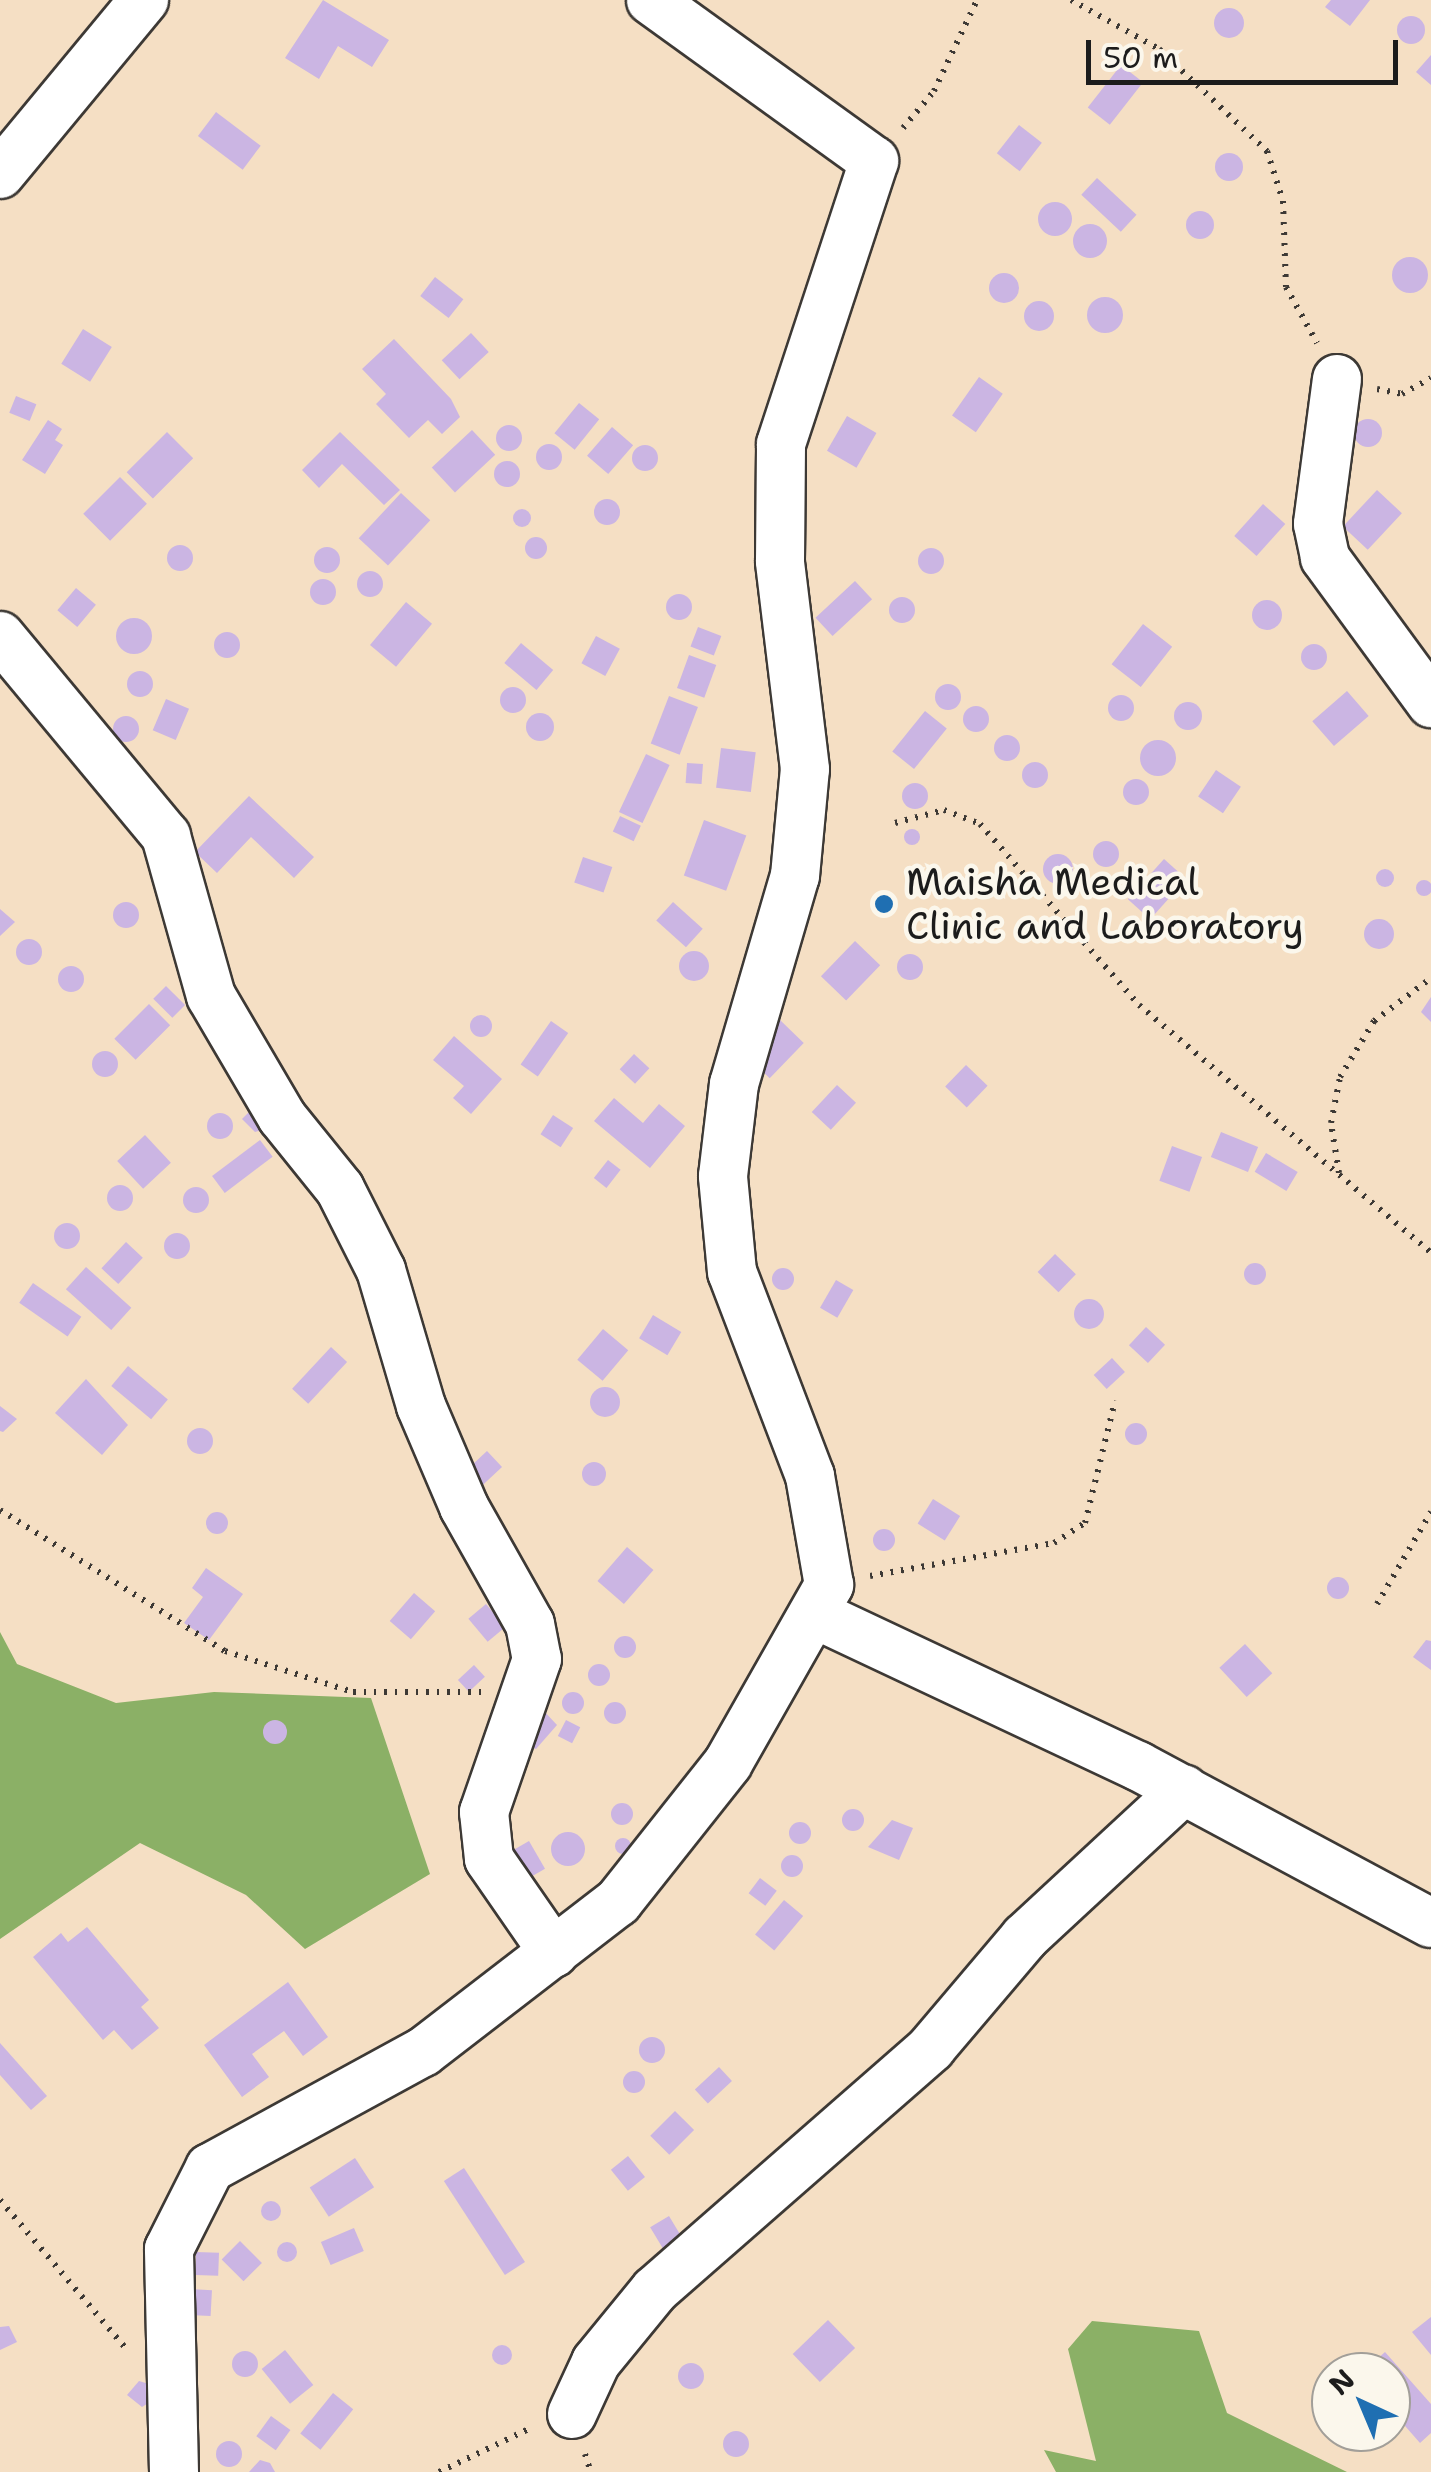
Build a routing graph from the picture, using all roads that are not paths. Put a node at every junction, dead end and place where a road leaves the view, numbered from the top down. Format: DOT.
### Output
graph roads {
  1 [pos="144,0"];
  2 [pos="650,0"];
  3 [pos="0,174"];
  4 [pos="1337,379"];
  5 [pos="0,636"];
  6 [pos="1431,704"];
  7 [pos="824,1600"];
  8 [pos="1184,1790"];
  9 [pos="1431,1923"];
  10 [pos="554,1953"];
  11 [pos="572,2414"];
  12 [pos="174,2472"];
  1 -- 3 [label="street"];
  2 -- 7 [label="street"];
  4 -- 6 [label="street"];
  5 -- 10 [label="street"];
  7 -- 8 [label="street"];
  7 -- 10 [label="street"];
  8 -- 9 [label="street"];
  8 -- 11 [label="street"];
  10 -- 12 [label="street"];
}
